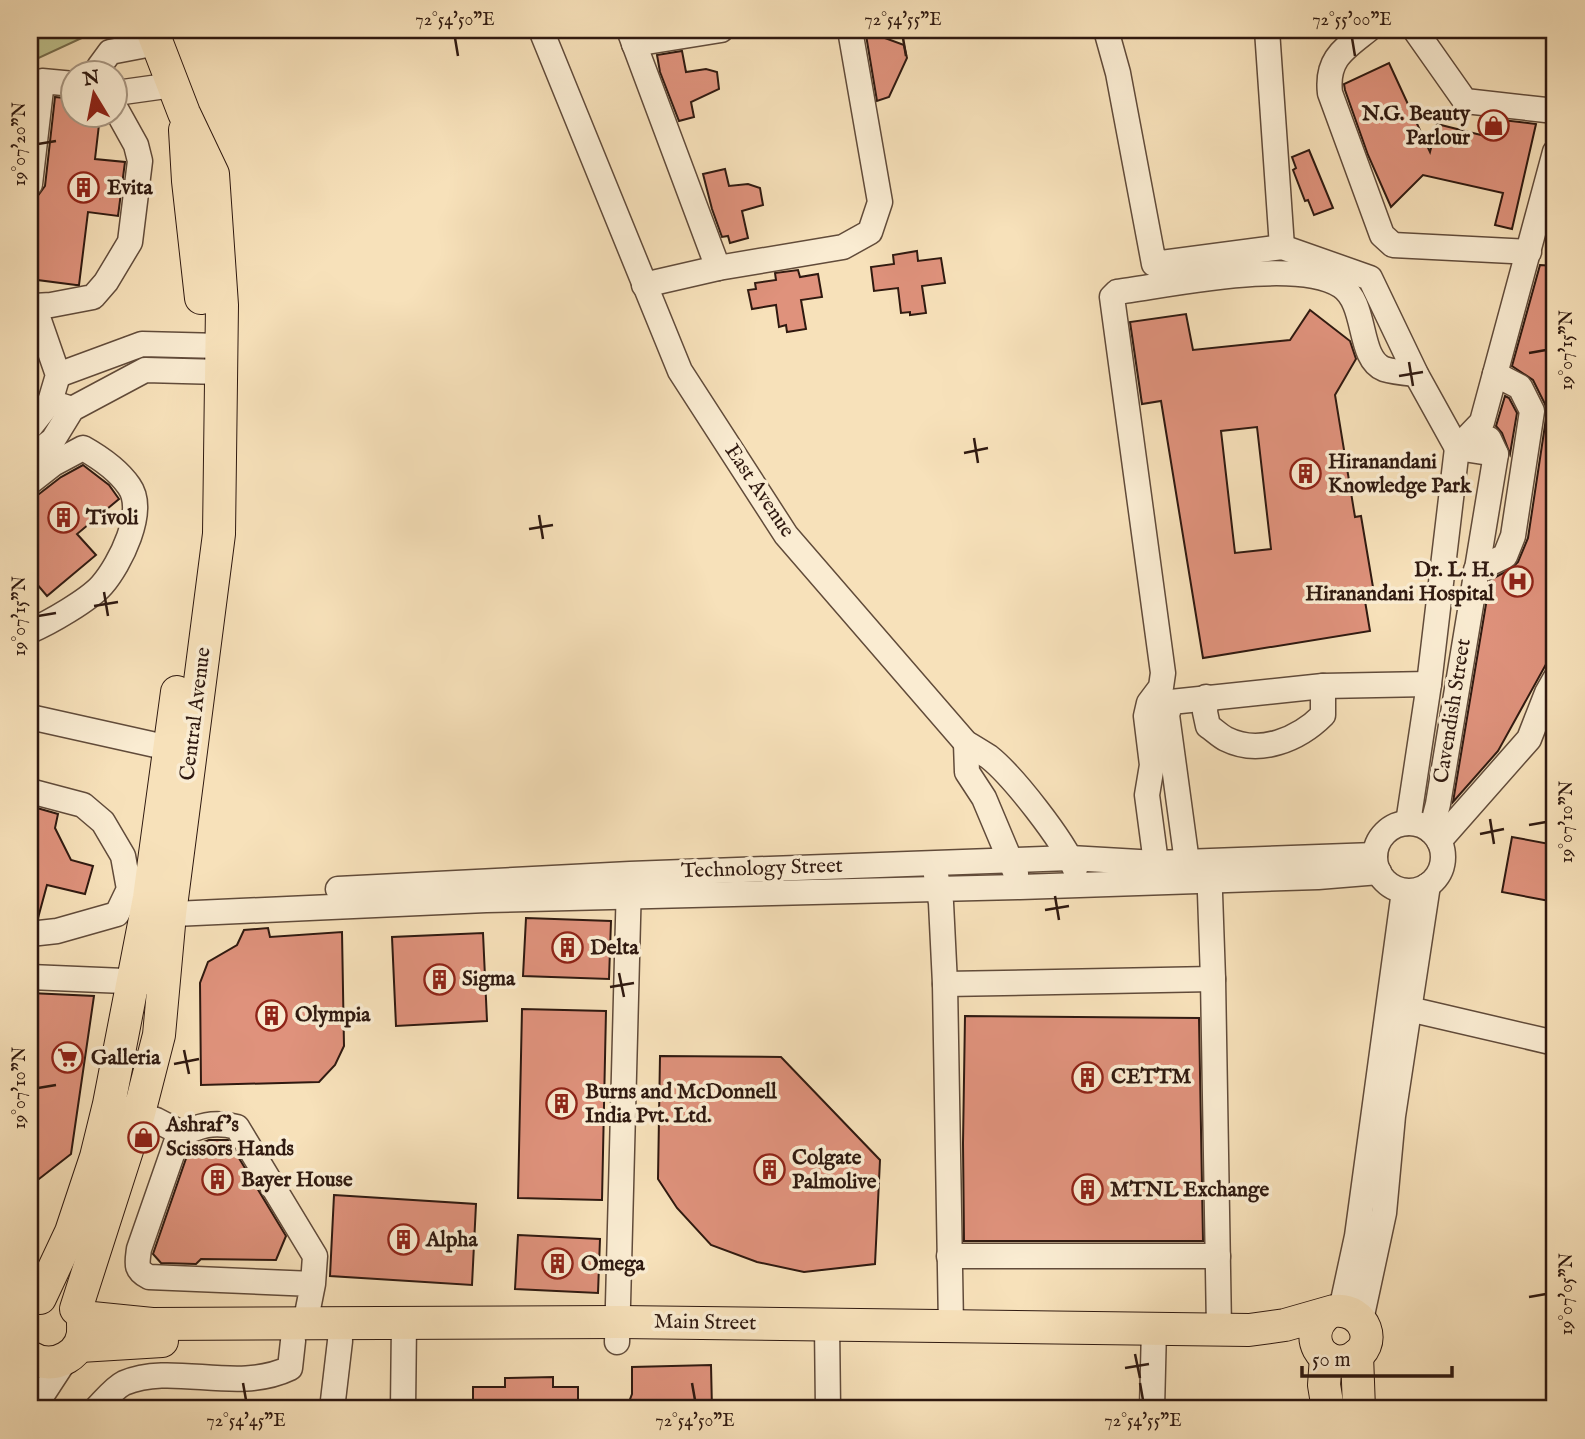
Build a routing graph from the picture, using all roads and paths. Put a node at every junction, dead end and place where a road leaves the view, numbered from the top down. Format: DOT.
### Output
graph roads {
  1 [pos="541,30"];
  2 [pos="721,30"];
  3 [pos="850,30"];
  4 [pos="1107,30"];
  5 [pos="1267,30"];
  6 [pos="1368,30"];
  7 [pos="1415,30"];
  8 [pos="154,37"];
  9 [pos="631,37"];
  10 [pos="104,60"];
  11 [pos="60,82"];
  12 [pos="130,94"];
  13 [pos="178,99"];
  14 [pos="1555,111"];
  15 [pos="128,130"];
  16 [pos="1555,152"];
  17 [pos="30,184"];
  18 [pos="1282,247"];
  19 [pos="1529,252"];
  20 [pos="718,268"];
  21 [pos="644,285"];
  22 [pos="32,305"];
  23 [pos="151,344"];
  24 [pos="211,359"];
  25 [pos="153,369"];
  26 [pos="1416,374"];
  27 [pos="1495,374"];
  28 [pos="58,375"];
  29 [pos="51,402"];
  30 [pos="1482,422"];
  31 [pos="30,427"];
  32 [pos="1457,448"];
  33 [pos="1496,454"];
  34 [pos="30,458"];
  35 [pos="30,482"];
  36 [pos="1476,570"];
  37 [pos="30,631"];
  38 [pos="1433,653"];
  39 [pos="1462,659"];
  40 [pos="1555,679"];
  41 [pos="1429,684"];
  42 [pos="1324,686"];
  43 [pos="1206,697"];
  44 [pos="1555,714"];
  45 [pos="30,717"];
  46 [pos="1422,729"];
  47 [pos="1450,731"];
  48 [pos="1529,739"];
  49 [pos="965,743"];
  50 [pos="169,748"];
  51 [pos="30,790"];
  52 [pos="1426,831"];
  53 [pos="1070,858"];
  54 [pos="1011,860"];
  55 [pos="934,863"];
  56 [pos="1156,863"];
  57 [pos="1377,863"];
  58 [pos="1199,871"];
  59 [pos="629,885"];
  60 [pos="1082,885"];
  61 [pos="1428,885"];
  62 [pos="1020,887"];
  63 [pos="938,890"];
  64 [pos="1404,891"];
  65 [pos="160,906"];
  66 [pos="30,934"];
  67 [pos="30,977"];
  68 [pos="1213,979"];
  69 [pos="149,982"];
  70 [pos="945,984"];
  71 [pos="1400,1008"];
  72 [pos="1555,1043"];
  73 [pos="109,1104"];
  74 [pos="139,1113"];
  75 [pos="183,1134"];
  76 [pos="109,1161"];
  77 [pos="949,1256"];
  78 [pos="1218,1256"];
  79 [pos="313,1284"];
  80 [pos="35,1301"];
  81 [pos="1343,1314"];
  82 [pos="951,1326"];
  83 [pos="1219,1329"];
  84 [pos="76,1332"];
  85 [pos="299,1332"];
  86 [pos="404,1332"];
  87 [pos="618,1332"];
  88 [pos="826,1334"];
  89 [pos="1154,1337"];
  90 [pos="340,1341"];
  91 [pos="1322,1353"];
  92 [pos="1357,1355"];
  93 [pos="31,1361"];
  94 [pos="33,1409"];
  95 [pos="96,1409"];
  96 [pos="332,1409"];
  97 [pos="403,1409"];
  98 [pos="828,1409"];
  99 [pos="1152,1409"];
  100 [pos="1328,1409"];
  101 [pos="1359,1409"];
  1 -- 21 [label="street, East Avenue"];
  2 -- 9 [label="street"];
  3 -- 20 [label="street"];
  4 -- 18 [label="street"];
  5 -- 18 [label="street"];
  6 -- 19 [label="street"];
  7 -- 14 [label="street"];
  8 -- 10 [label="street"];
  8 -- 13 [label="main road, Central Avenue"];
  9 -- 20 [label="street"];
  11 -- 17 [label="street"];
  12 -- 13 [label="street"];
  13 -- 24 [label="main road, Central Avenue"];
  15 -- 22 [label="street"];
  16 -- 19 [label="street"];
  18 -- 26 [label="street"];
  19 -- 27 [label="street"];
  20 -- 21 [label="street"];
  21 -- 49 [label="street, East Avenue"];
  22 -- 28 [label="street"];
  23 -- 24 [label="street"];
  23 -- 25 [label="street"];
  23 -- 28 [label="street"];
  24 -- 25 [label="street"];
  24 -- 50 [label="main road, Central Avenue"];
  24 -- 65 [label="main road, Central Avenue"];
  25 -- 29 [label="street"];
  26 -- 32 [label="street"];
  26 -- 56 [label="street"];
  27 -- 30 [label="street"];
  27 -- 36 [label="street"];
  28 -- 29 [label="street"];
  29 -- 31 [label="street"];
  29 -- 34 [label="street"];
  30 -- 32 [label="street"];
  30 -- 33 [label="street"];
  32 -- 33 [label="street"];
  32 -- 38 [label="street, Cavendish Street"];
  33 -- 36 [label="street, Cavendish Street"];
  35 -- 37 [label="street"];
  36 -- 39 [label="street, Cavendish Street"];
  38 -- 39 [label="street"];
  38 -- 41 [label="street, Cavendish Street"];
  39 -- 47 [label="street, Cavendish Street"];
  40 -- 48 [label="street"];
  41 -- 42 [label="street"];
  41 -- 46 [label="street, Cavendish Street"];
  42 -- 43 [label="street"];
  42 -- 43 [label="street"];
  43 -- 58 [label="street"];
  44 -- 48 [label="street"];
  45 -- 50 [label="street"];
  46 -- 47 [label="street"];
  46 -- 52 [label="street, Cavendish Street"];
  47 -- 52 [label="street, Cavendish Street"];
  48 -- 52 [label="street"];
  49 -- 53 [label="street, East Avenue"];
  49 -- 54 [label="street"];
  50 -- 65 [label="main road, Central Avenue"];
  51 -- 66 [label="street"];
  52 -- 57 [label="street"];
  52 -- 61 [label="street"];
  53 -- 54 [label="street, Technology Street"];
  53 -- 56 [label="street, Technology Street"];
  53 -- 60 [label="street, East Avenue"];
  54 -- 55 [label="street, Technology Street"];
  54 -- 62 [label="street"];
  55 -- 59 [label="street, Technology Street"];
  55 -- 63 [label="street"];
  56 -- 58 [label="street, Technology Street"];
  57 -- 58 [label="street, Technology Street"];
  57 -- 64 [label="street"];
  58 -- 60 [label="street"];
  58 -- 68 [label="street"];
  59 -- 63 [label="street"];
  59 -- 65 [label="street, Technology Street"];
  59 -- 87 [label="street"];
  60 -- 62 [label="street"];
  61 -- 64 [label="street"];
  61 -- 71 [label="street"];
  62 -- 63 [label="street"];
  63 -- 70 [label="street"];
  64 -- 71 [label="street"];
  65 -- 69 [label="main road, Central Avenue"];
  67 -- 69 [label="street"];
  68 -- 70 [label="street"];
  68 -- 78 [label="street"];
  69 -- 73 [label="main road, Central Avenue"];
  69 -- 74 [label="main road, Central Avenue"];
  70 -- 77 [label="street"];
  71 -- 72 [label="street"];
  71 -- 81 [label="street"];
  73 -- 74 [label="street"];
  73 -- 76 [label="main road, Central Avenue"];
  74 -- 75 [label="street"];
  74 -- 76 [label="main road, Central Avenue"];
  75 -- 79 [label="street"];
  75 -- 79 [label="street"];
  76 -- 80 [label="main road, Central Avenue"];
  76 -- 84 [label="main road, Central Avenue"];
  77 -- 78 [label="street"];
  77 -- 82 [label="street"];
  78 -- 83 [label="street"];
  79 -- 85 [label="street"];
  80 -- 84 [label="main road"];
  81 -- 83 [label="main road, Main Street"];
  81 -- 91 [label="main road"];
  81 -- 92 [label="main road"];
  82 -- 88 [label="main road, Main Street"];
  82 -- 89 [label="main road, Main Street"];
  83 -- 89 [label="main road, Main Street"];
  84 -- 85 [label="main road, Main Street"];
  84 -- 93 [label="main road, Main Street"];
  84 -- 94 [label="street, Central Avenue"];
  85 -- 86 [label="main road, Main Street"];
  85 -- 90 [label="main road, Main Street"];
  85 -- 95 [label="street"];
  86 -- 87 [label="main road, Main Street"];
  86 -- 90 [label="main road, Main Street"];
  86 -- 97 [label="street"];
  87 -- 88 [label="main road, Main Street"];
  88 -- 89 [label="main road, Main Street"];
  88 -- 98 [label="street"];
  89 -- 91 [label="main road, Main Street"];
  89 -- 99 [label="street"];
  90 -- 96 [label="street"];
  91 -- 92 [label="main road"];
  91 -- 100 [label="main road"];
  92 -- 101 [label="main road"];
}
